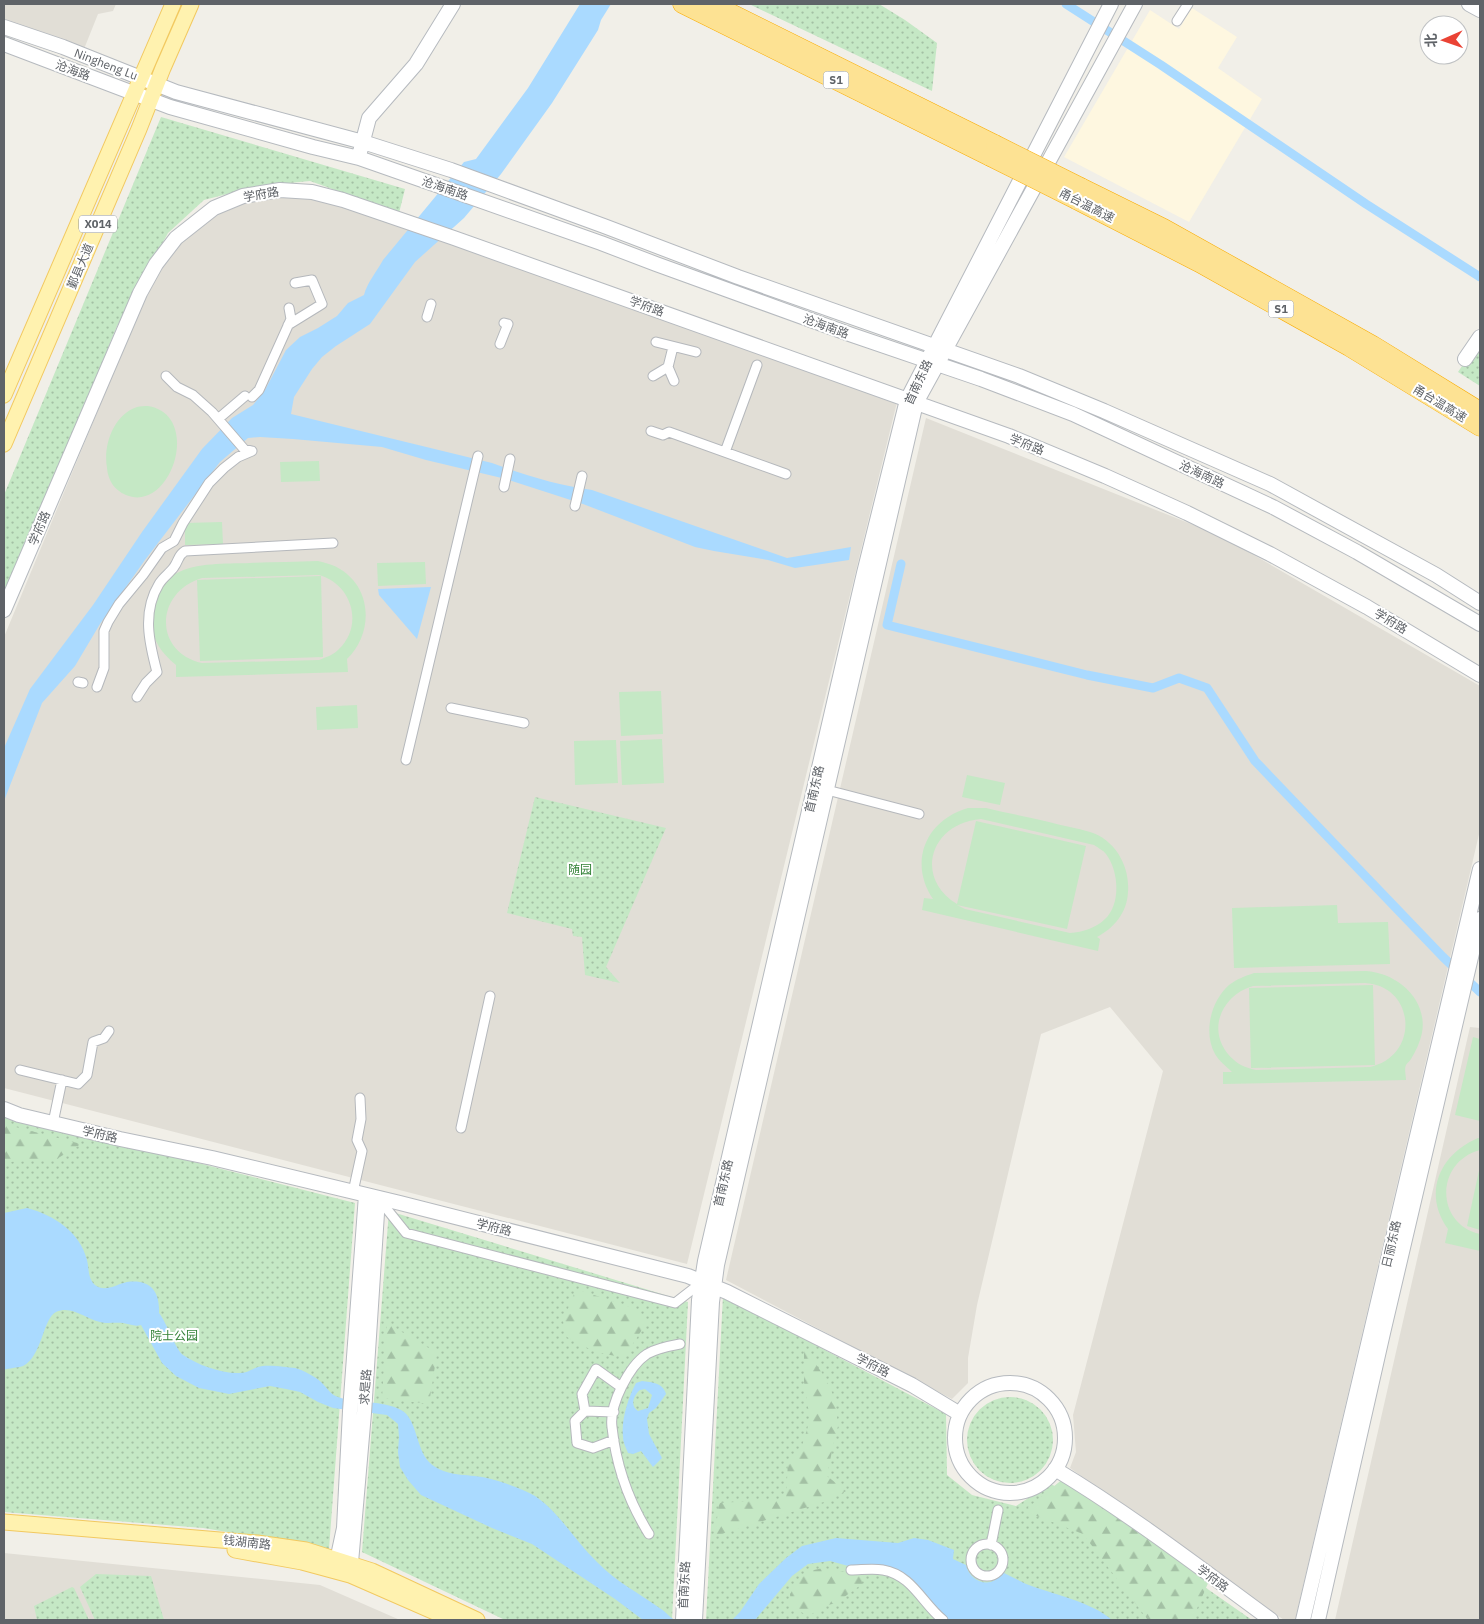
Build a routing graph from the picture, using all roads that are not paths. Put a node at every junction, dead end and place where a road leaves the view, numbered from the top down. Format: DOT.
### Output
graph roads {
  1 [pos="172,4"];
  2 [pos="191,4"];
  3 [pos="452,4"];
  4 [pos="682,4"];
  5 [pos="713,4"];
  6 [pos="1136,4"];
  7 [pos="1188,4"];
  8 [pos="1469,4"];
  9 [pos="1109,7"];
  10 [pos="1480,10"];
  11 [pos="1177,21"];
  12 [pos="4,27"];
  13 [pos="4,44"];
  14 [pos="63,47"];
  15 [pos="148,81"];
  16 [pos="143,96"];
  17 [pos="363,142"];
  18 [pos="993,150"];
  19 [pos="359,158"];
  20 [pos="1027,167"];
  21 [pos="1078,193"];
  22 [pos="295,283"];
  23 [pos="431,304"];
  24 [pos="289,308"];
  25 [pos="426,317"];
  26 [pos="504,323"];
  27 [pos="288,326"];
  28 [pos="1480,337"];
  29 [pos="656,342"];
  30 [pos="500,344"];
  31 [pos="673,347"];
  32 [pos="940,348"];
  33 [pos="696,352"];
  34 [pos="1465,359"];
  35 [pos="933,362"];
  36 [pos="757,365"];
  37 [pos="668,367"];
  38 [pos="166,376"];
  39 [pos="654,376"];
  40 [pos="674,381"];
  41 [pos="4,395"];
  42 [pos="912,402"];
  43 [pos="1480,411"];
  44 [pos="220,421"];
  45 [pos="1480,427"];
  46 [pos="651,431"];
  47 [pos="4,444"];
  48 [pos="725,452"];
  49 [pos="478,456"];
  50 [pos="510,462"];
  51 [pos="786,474"];
  52 [pos="581,480"];
  53 [pos="504,487"];
  54 [pos="575,506"];
  55 [pos="332,543"];
  56 [pos="1480,603"];
  57 [pos="4,610"];
  58 [pos="1480,624"];
  59 [pos="1480,675"];
  60 [pos="97,687"];
  61 [pos="138,697"];
  62 [pos="451,708"];
  63 [pos="524,723"];
  64 [pos="406,760"];
  65 [pos="827,790"];
  66 [pos="919,814"];
  67 [pos="1480,869"];
  68 [pos="1480,918"];
  69 [pos="1464,959"];
  70 [pos="1457,989"];
  71 [pos="490,996"];
  72 [pos="109,1031"];
  73 [pos="20,1070"];
  74 [pos="62,1080"];
  75 [pos="360,1098"];
  76 [pos="4,1109"];
  77 [pos="53,1123"];
  78 [pos="461,1128"];
  79 [pos="366,1195"];
  80 [pos="708,1284"];
  81 [pos="680,1344"];
  82 [pos="621,1388"];
  83 [pos="585,1410"];
  84 [pos="357,1412"];
  85 [pos="614,1412"];
  86 [pos="960,1414"];
  87 [pos="614,1440"];
  88 [pos="1055,1469"];
  89 [pos="998,1510"];
  90 [pos="4,1522"];
  91 [pos="4,1530"];
  92 [pos="649,1534"];
  93 [pos="991,1545"];
  94 [pos="336,1565"];
  95 [pos="351,1570"];
  96 [pos="851,1570"];
  97 [pos="687,1619"];
  98 [pos="453,1620"];
  99 [pos="477,1620"];
  100 [pos="943,1620"];
  101 [pos="1271,1620"];
  102 [pos="1303,1620"];
  103 [pos="1318,1620"];
  1 -- 15 [label="main road, 鄞县大道 / X014"];
  2 -- 15 [label="main road, 鄞县大道 / X014"];
  3 -- 17 [label="main road"];
  4 -- 18 [label="highway, 甬台温高速 / S1"];
  5 -- 18 [label="highway, 甬台温高速 / S1"];
  6 -- 32 [label="main road, 首南东路"];
  7 -- 11 [label="street"];
  8 -- 10 [label="main road"];
  9 -- 20 [label="main road, 首南东路"];
  12 -- 14 [label="main road, 沧海路"];
  13 -- 16 [label="main road, 沧海路"];
  14 -- 15 [label="main road, Ningheng Lu"];
  15 -- 16 [label="main road, 鄞县大道 / X014"];
  15 -- 17 [label="main road, 沧海南路"];
  16 -- 19 [label="main road, 沧海南路"];
  16 -- 41 [label="main road, 鄞县大道 / X014"];
  16 -- 47 [label="main road, 鄞县大道 / X014"];
  17 -- 19 [label="main road"];
  17 -- 32 [label="main road, 沧海南路"];
  18 -- 20 [label="highway, 甬台温高速 / S1, bridge"];
  19 -- 35 [label="main road, 沧海南路"];
  20 -- 21 [label="highway, 甬台温高速 / S1, bridge"];
  20 -- 32 [label="main road, 首南东路"];
  21 -- 43 [label="highway, 甬台温高速 / S1"];
  21 -- 45 [label="highway, 甬台温高速 / S1"];
  22 -- 27 [label="street"];
  23 -- 25 [label="street"];
  24 -- 27 [label="street"];
  26 -- 30 [label="street"];
  27 -- 44 [label="street"];
  28 -- 34 [label="main road"];
  29 -- 31 [label="street"];
  31 -- 33 [label="street"];
  31 -- 37 [label="street"];
  32 -- 35 [label="main road, 首南东路"];
  32 -- 56 [label="main road, 沧海南路"];
  35 -- 42 [label="main road, 首南东路"];
  35 -- 58 [label="main road, 沧海南路"];
  36 -- 48 [label="street"];
  37 -- 39 [label="street"];
  37 -- 40 [label="street"];
  38 -- 44 [label="street"];
  42 -- 57 [label="main road, 学府路"];
  42 -- 59 [label="main road, 学府路"];
  42 -- 65 [label="main road, 首南东路"];
  42 -- 80 [label="main road, 首南东路"];
  44 -- 60 [label="street"];
  46 -- 48 [label="street"];
  48 -- 51 [label="street"];
  49 -- 64 [label="street"];
  50 -- 53 [label="street"];
  52 -- 54 [label="street"];
  55 -- 61 [label="street"];
  62 -- 63 [label="street"];
  65 -- 66 [label="street"];
  65 -- 80 [label="main road, 首南东路"];
  67 -- 69 [label="main road, 日丽东路"];
  68 -- 69 [label="main road, 日丽东路"];
  69 -- 70 [label="main road, 日丽东路"];
  70 -- 102 [label="main road, 日丽东路"];
  70 -- 103 [label="main road, 日丽东路"];
  71 -- 78 [label="street"];
  72 -- 74 [label="street"];
  73 -- 74 [label="street"];
  74 -- 77 [label="street"];
  75 -- 79 [label="street"];
  76 -- 77 [label="main road, 学府路"];
  77 -- 79 [label="main road, 学府路"];
  79 -- 80 [label="main road, 学府路"];
  79 -- 80 [label="street"];
  79 -- 84 [label="main road, 求是路"];
  80 -- 86 [label="main road, 学府路"];
  80 -- 97 [label="main road, 首南东路"];
  81 -- 82 [label="street"];
  82 -- 83 [label="street"];
  82 -- 85 [label="street"];
  83 -- 85 [label="street"];
  83 -- 87 [label="street"];
  84 -- 94 [label="main road, 求是路"];
  84 -- 95 [label="main road, 求是路"];
  85 -- 87 [label="street"];
  86 -- 88 [label="main road"];
  86 -- 88 [label="main road"];
  87 -- 92 [label="street"];
  88 -- 101 [label="main road, 学府路"];
  89 -- 93 [label="street"];
  90 -- 94 [label="main road, 钱湖南路"];
  91 -- 94 [label="main road, 钱湖南路"];
  94 -- 95 [label="main road, 钱湖南路"];
  95 -- 98 [label="main road, 钱湖南路"];
  95 -- 99 [label="main road, 钱湖南路"];
  96 -- 100 [label="street"];
}
